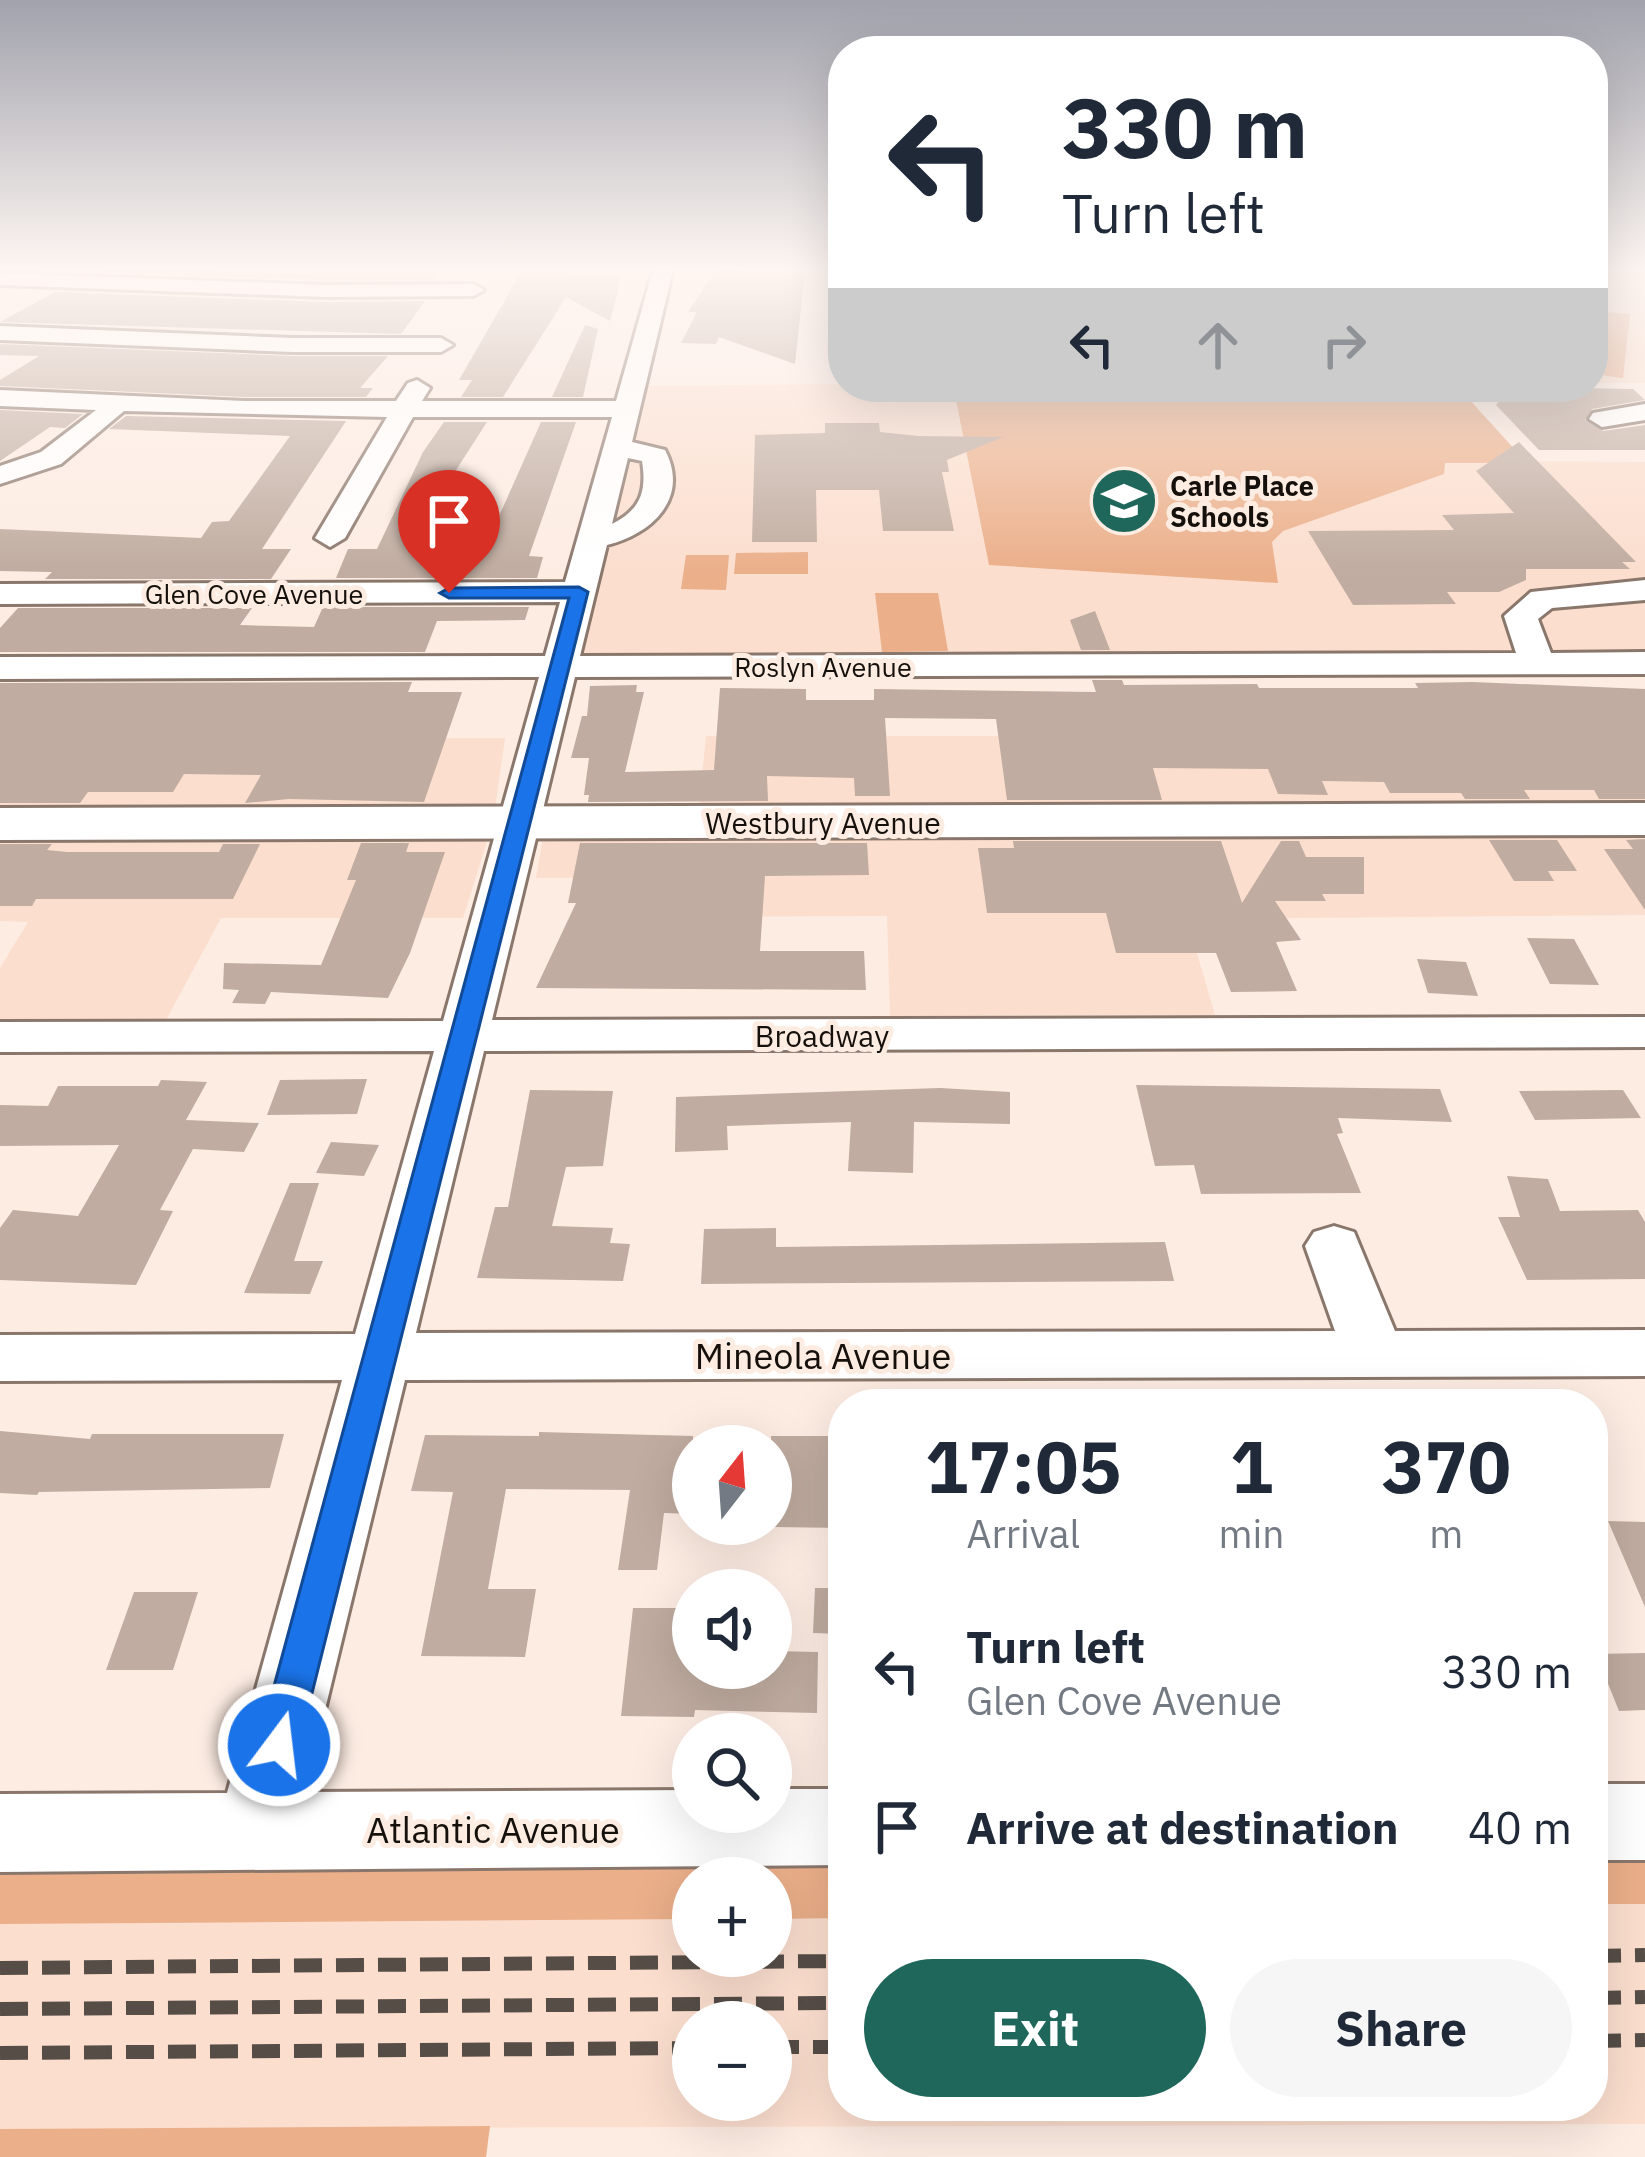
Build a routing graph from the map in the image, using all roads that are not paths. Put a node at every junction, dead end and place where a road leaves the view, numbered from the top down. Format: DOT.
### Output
graph roads {
  1 [pos="426,371"];
  2 [pos="637,371"];
  3 [pos="0,398"];
  4 [pos="117,404"];
  5 [pos="404,409"];
  6 [pos="1645,412"];
  7 [pos="1602,419"];
  8 [pos="622,428"];
  9 [pos="0,475"];
  10 [pos="330,538"];
  11 [pos="1645,590"];
  12 [pos="579,592"];
  13 [pos="0,594"];
  14 [pos="1539,663"];
  15 [pos="1645,663"];
  16 [pos="560,667"];
  17 [pos="0,668"];
  18 [pos="1645,819"];
  19 [pos="519,823"];
  20 [pos="0,824"];
  21 [pos="1645,1032"];
  22 [pos="464,1036"];
  23 [pos="0,1037"];
  24 [pos="1334,1246"];
  25 [pos="1373,1353"];
  26 [pos="1645,1353"];
  27 [pos="380,1357"];
  28 [pos="0,1358"];
  29 [pos="1608,1822"];
  30 [pos="1645,1822"];
  31 [pos="828,1827"];
  32 [pos="256,1831"];
  33 [pos="0,1833"];
  1 -- 5 [label="street"];
  2 -- 8 [label="street"];
  3 -- 4 [label="street"];
  4 -- 5 [label="street"];
  4 -- 9 [label="street"];
  5 -- 8 [label="street"];
  5 -- 10 [label="street"];
  6 -- 7 [label="street"];
  8 -- 12 [label="street"];
  11 -- 14 [label="street"];
  12 -- 13 [label="street, Glen Cove Avenue"];
  12 -- 16 [label="street"];
  14 -- 15 [label="street, Roslyn Avenue"];
  14 -- 16 [label="street, Roslyn Avenue"];
  16 -- 17 [label="street, Roslyn Avenue"];
  16 -- 19 [label="street"];
  18 -- 19 [label="main road, Westbury Avenue"];
  19 -- 20 [label="main road, Westbury Avenue"];
  19 -- 22 [label="street"];
  21 -- 22 [label="street, Broadway"];
  22 -- 23 [label="street, Broadway"];
  22 -- 27 [label="street"];
  24 -- 25 [label="street"];
  25 -- 26 [label="street, Mineola Avenue"];
  25 -- 27 [label="street, Mineola Avenue"];
  27 -- 28 [label="street, Mineola Avenue"];
  27 -- 32 [label="street"];
  29 -- 30 [label="street"];
  31 -- 32 [label="street, Atlantic Avenue"];
  32 -- 33 [label="street, Atlantic Avenue"];
}
